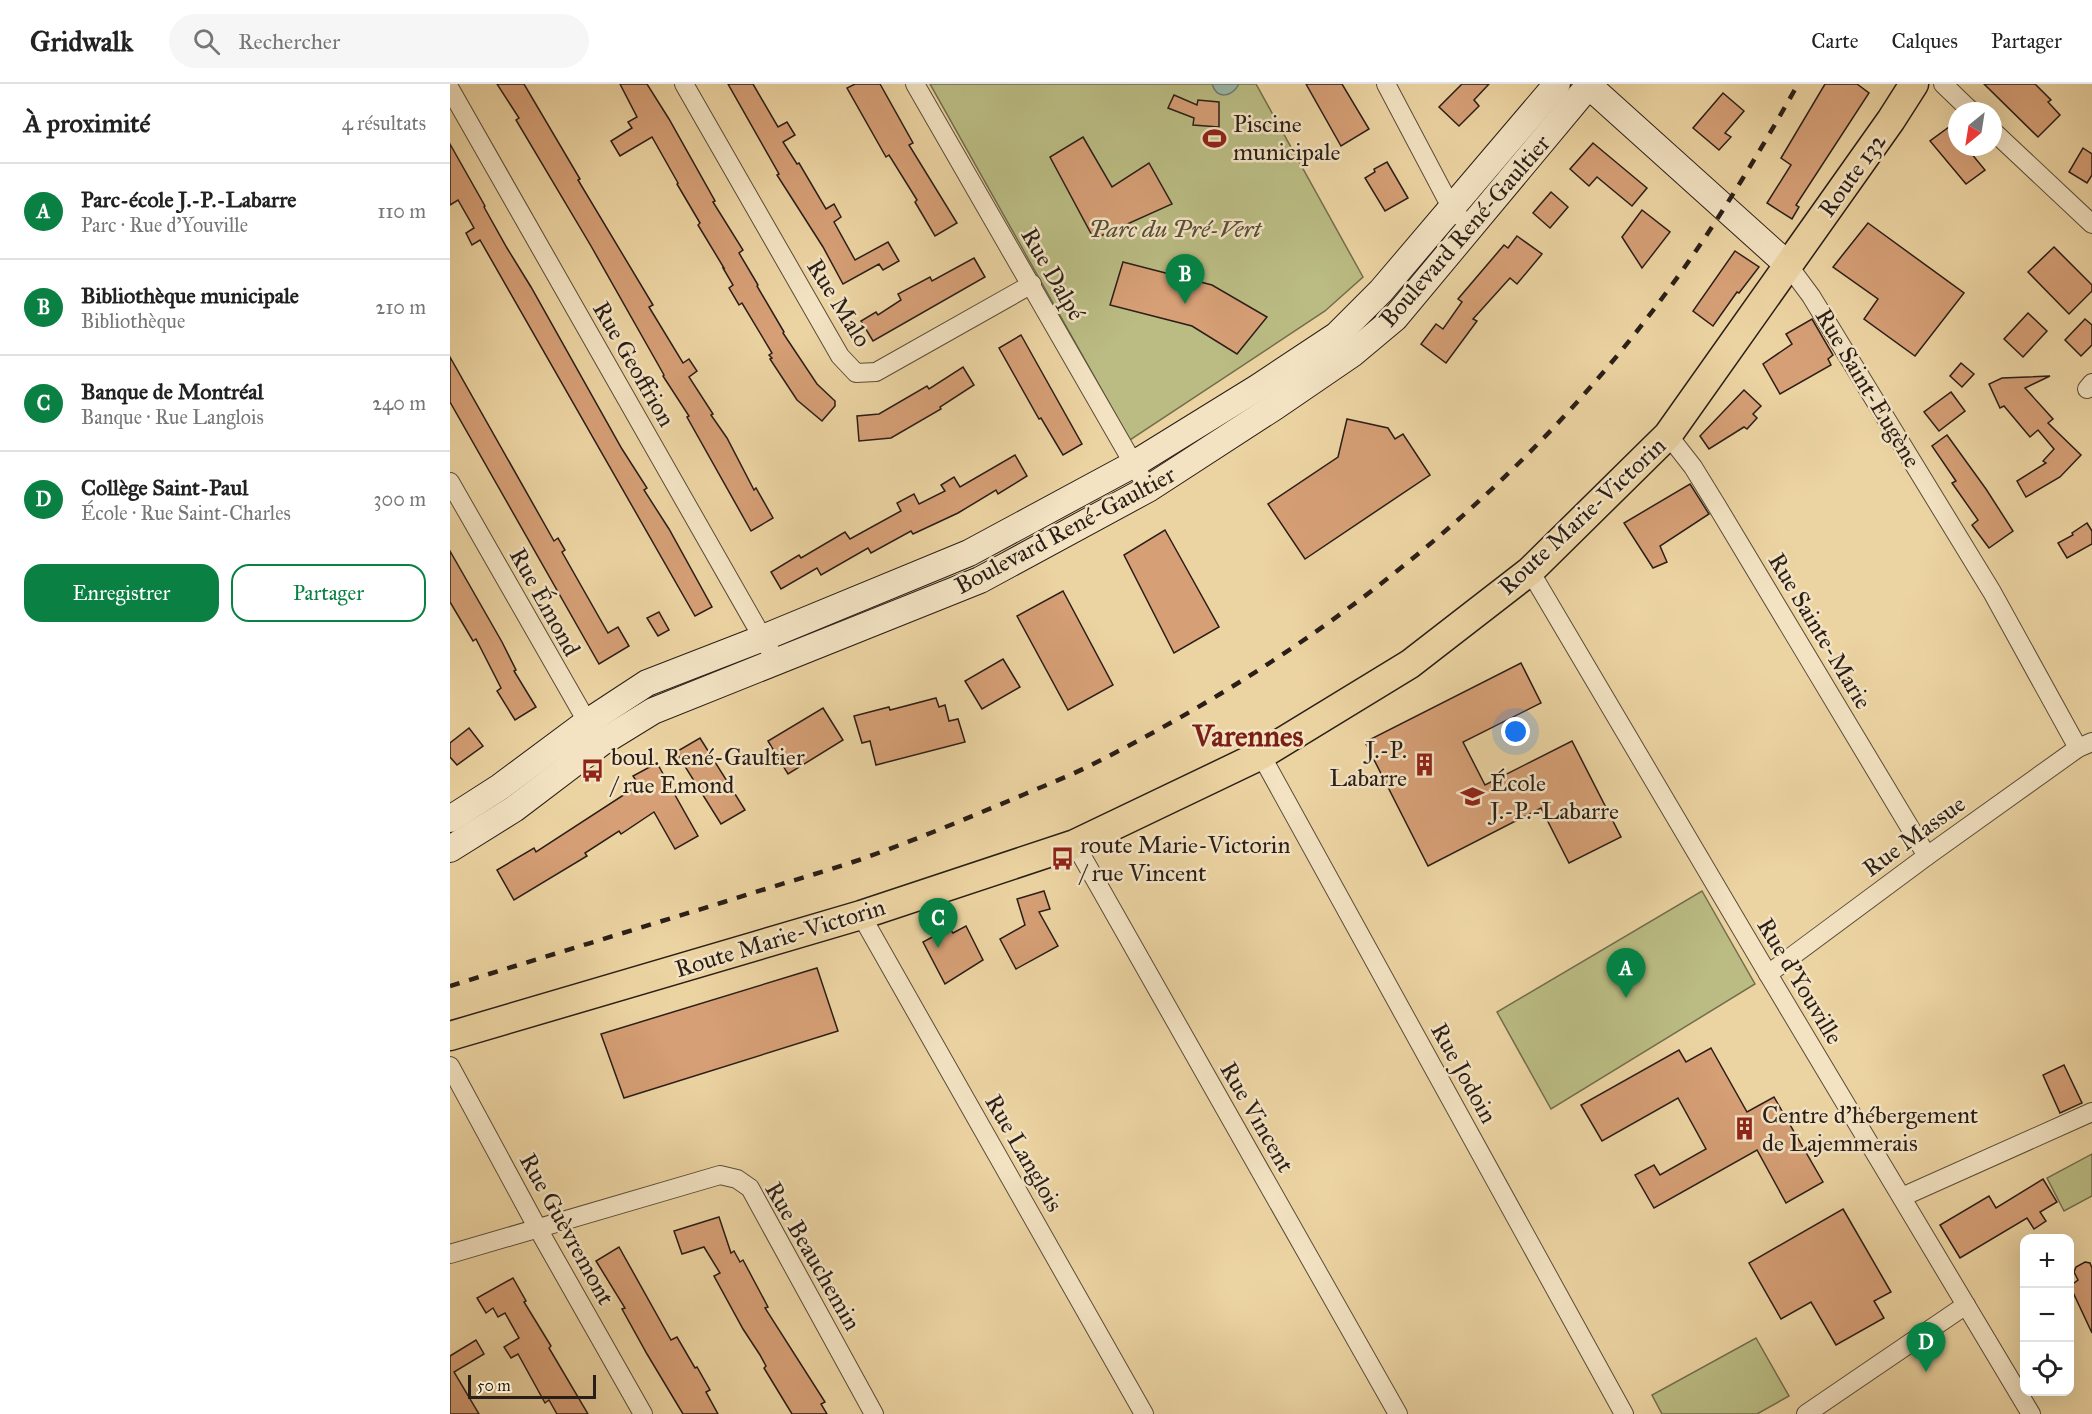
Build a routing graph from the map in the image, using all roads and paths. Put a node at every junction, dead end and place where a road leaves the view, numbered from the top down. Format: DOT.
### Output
graph roads {
  1 [pos="684,84"];
  2 [pos="915,84"];
  3 [pos="1386,84"];
  4 [pos="1557,84"];
  5 [pos="1588,84"];
  6 [pos="1914,84"];
  7 [pos="1942,84"];
  8 [pos="450,89"];
  9 [pos="1961,102"];
  10 [pos="2002,139"];
  11 [pos="1452,209"];
  12 [pos="2092,224"];
  13 [pos="1472,227"];
  14 [pos="1788,265"];
  15 [pos="1032,284"];
  16 [pos="1344,345"];
  17 [pos="1668,435"];
  18 [pos="1134,464"];
  19 [pos="450,482"];
  20 [pos="1148,489"];
  21 [pos="1530,571"];
  22 [pos="763,638"];
  23 [pos="777,663"];
  24 [pos="586,723"];
  25 [pos="601,743"];
  26 [pos="2085,745"];
  27 [pos="1261,755"];
  28 [pos="450,819"];
  29 [pos="1075,844"];
  30 [pos="450,849"];
  31 [pos="1927,856"];
  32 [pos="861,915"];
  33 [pos="1768,974"];
  34 [pos="450,1036"];
  35 [pos="450,1066"];
  36 [pos="2092,1112"];
  37 [pos="1902,1197"];
  38 [pos="537,1227"];
  39 [pos="450,1254"];
  40 [pos="1966,1305"];
  41 [pos="643,1414"];
  42 [pos="874,1414"];
  43 [pos="1144,1414"];
  44 [pos="1398,1414"];
  45 [pos="1624,1414"];
  46 [pos="1806,1414"];
  47 [pos="2031,1414"];
  1 -- 15 [label="street, Rue Malo"];
  2 -- 15 [label="street, Rue Dalpé"];
  3 -- 11 [label="street"];
  4 -- 11 [label="street, Boulevard René-Gaultier"];
  5 -- 13 [label="street, Boulevard René-Gaultier"];
  5 -- 14 [label="street, Rue Saint-Eugène"];
  6 -- 14 [label="main road, Route 132"];
  7 -- 9 [label="street"];
  8 -- 22 [label="street, Rue Geoffrion"];
  10 -- 12 [label="street"];
  11 -- 13 [label="street"];
  11 -- 16 [label="street, Boulevard René-Gaultier"];
  13 -- 16 [label="street, Boulevard René-Gaultier"];
  14 -- 17 [label="main road, Route Marie-Victorin"];
  14 -- 26 [label="street, Rue Saint-Eugène"];
  15 -- 18 [label="street, Rue Dalpé"];
  16 -- 18 [label="street, Boulevard René-Gaultier"];
  16 -- 20 [label="street, Boulevard René-Gaultier"];
  17 -- 21 [label="main road, Route Marie-Victorin"];
  17 -- 31 [label="street, Rue Sainte-Marie"];
  18 -- 20 [label="street, Rue Dalpé"];
  18 -- 22 [label="street, Boulevard René-Gaultier"];
  19 -- 24 [label="street, Rue Émond"];
  20 -- 23 [label="street, Boulevard René-Gaultier"];
  21 -- 27 [label="main road, Route Marie-Victorin"];
  21 -- 33 [label="street, Rue d'Youville"];
  22 -- 23 [label="street, Rue Geoffrion"];
  22 -- 24 [label="street, Boulevard René-Gaultier"];
  23 -- 25 [label="street, Boulevard René-Gaultier"];
  24 -- 25 [label="street, Rue Émond"];
  24 -- 28 [label="street, Boulevard René-Gaultier"];
  25 -- 30 [label="street, Boulevard René-Gaultier"];
  26 -- 31 [label="street, Rue Massue"];
  27 -- 29 [label="main road, Route Marie-Victorin"];
  27 -- 45 [label="street, Rue Jodoin"];
  29 -- 32 [label="main road, Route Marie-Victorin"];
  29 -- 44 [label="street, Rue Vincent"];
  31 -- 33 [label="street, Rue Massue"];
  32 -- 34 [label="main road, Route Marie-Victorin"];
  32 -- 43 [label="street, Rue Langlois"];
  33 -- 37 [label="street, Rue d'Youville"];
  35 -- 38 [label="street, Rue Guèvremont"];
  36 -- 37 [label="street"];
  37 -- 40 [label="street, Rue d'Youville"];
  38 -- 39 [label="street, Rue Beauchemin"];
  38 -- 41 [label="street, Rue Guèvremont"];
  38 -- 42 [label="street, Rue Beauchemin"];
  40 -- 46 [label="street"];
  40 -- 47 [label="street, Rue d'Youville"];
}
